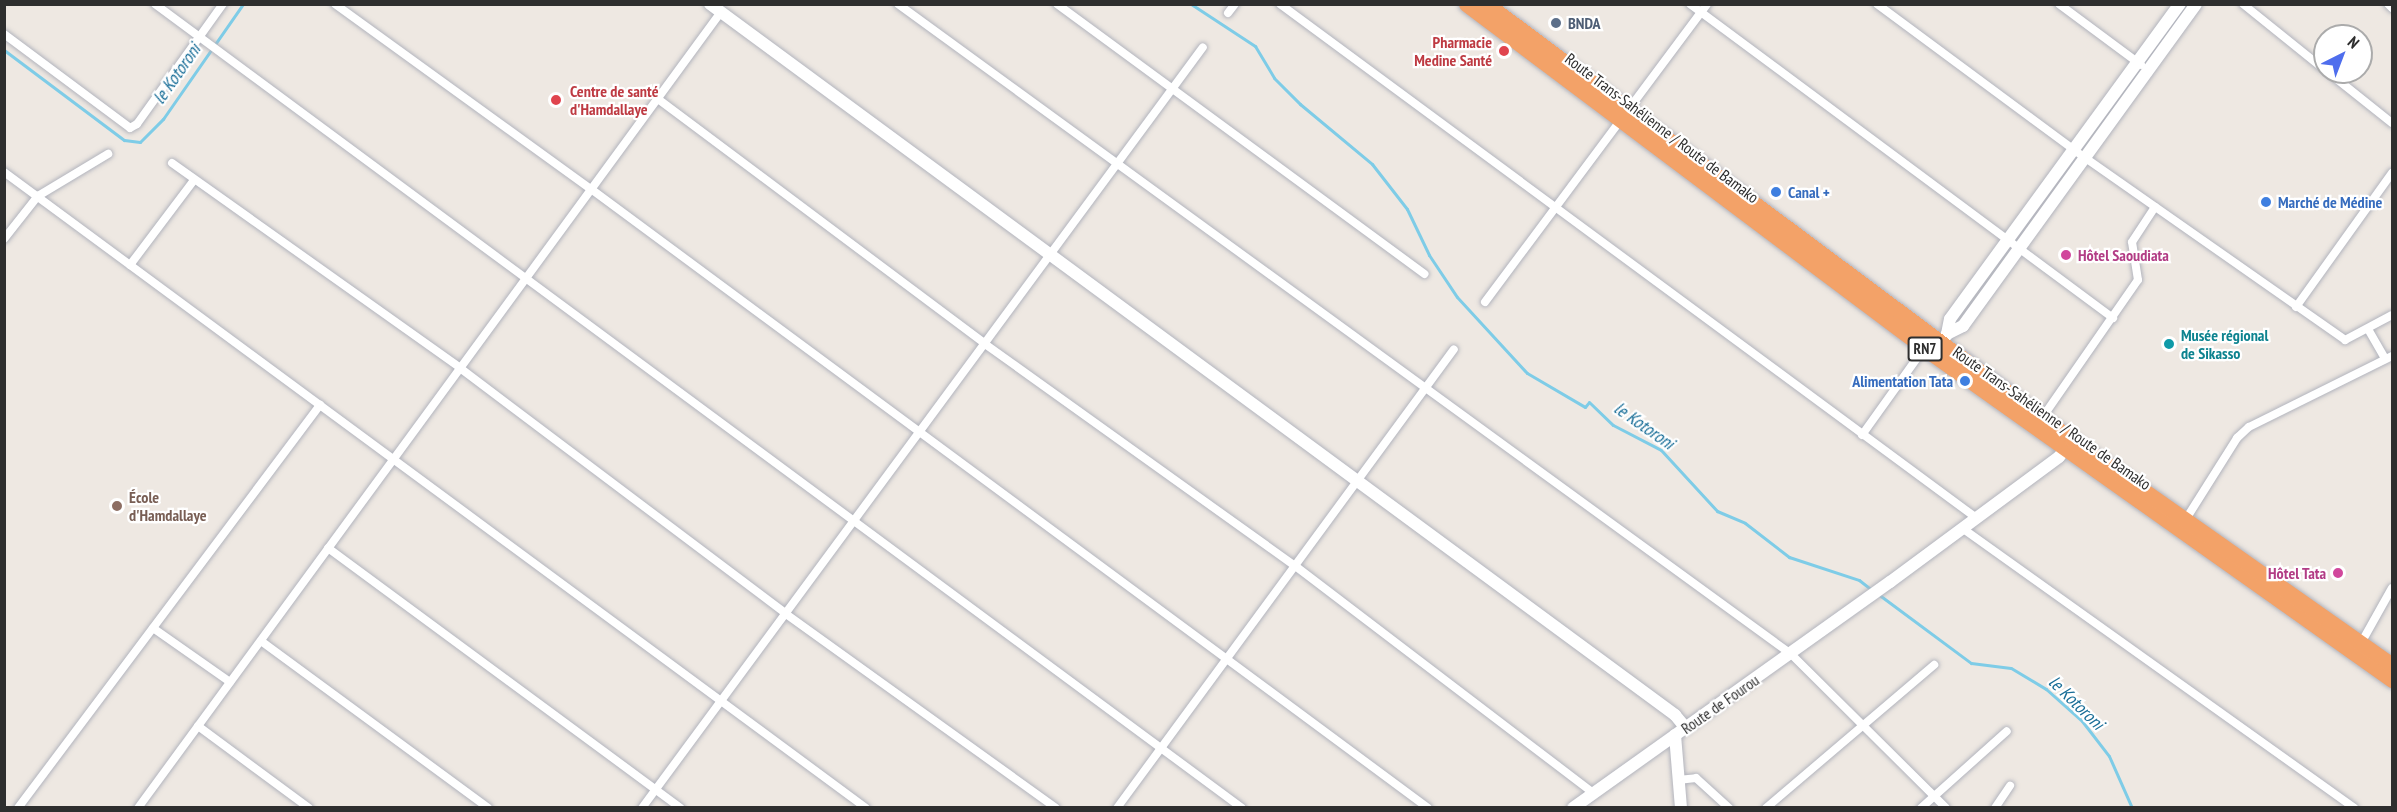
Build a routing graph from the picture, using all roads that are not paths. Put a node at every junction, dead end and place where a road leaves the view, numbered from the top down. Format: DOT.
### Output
graph roads {
  1 [pos="155,4"];
  2 [pos="223,4"];
  3 [pos="335,4"];
  4 [pos="710,4"];
  5 [pos="898,4"];
  6 [pos="1057,4"];
  7 [pos="1234,4"];
  8 [pos="1280,4"];
  9 [pos="1466,4"];
  10 [pos="1487,4"];
  11 [pos="1690,4"];
  12 [pos="1707,4"];
  13 [pos="1877,4"];
  14 [pos="2059,4"];
  15 [pos="2180,4"];
  16 [pos="2196,4"];
  17 [pos="2243,4"];
  18 [pos="2388,4"];
  19 [pos="724,8"];
  20 [pos="2392,8"];
  21 [pos="1228,13"];
  22 [pos="1701,13"];
  23 [pos="4,34"];
  24 [pos="201,38"];
  25 [pos="1203,47"];
  26 [pos="2313,61"];
  27 [pos="2143,66"];
  28 [pos="2342,84"];
  29 [pos="1171,89"];
  30 [pos="658,99"];
  31 [pos="1626,115"];
  32 [pos="2392,123"];
  33 [pos="2079,153"];
  34 [pos="108,154"];
  35 [pos="171,163"];
  36 [pos="1117,164"];
  37 [pos="4,172"];
  38 [pos="2392,173"];
  39 [pos="194,180"];
  40 [pos="591,189"];
  41 [pos="38,196"];
  42 [pos="2155,207"];
  43 [pos="1556,208"];
  44 [pos="4,239"];
  45 [pos="2012,245"];
  46 [pos="1049,255"];
  47 [pos="130,265"];
  48 [pos="1424,274"];
  49 [pos="526,278"];
  50 [pos="1485,302"];
  51 [pos="2296,307"];
  52 [pos="2392,315"];
  53 [pos="2112,318"];
  54 [pos="2368,329"];
  55 [pos="1935,343"];
  56 [pos="985,344"];
  57 [pos="1454,349"];
  58 [pos="2389,357"];
  59 [pos="460,368"];
  60 [pos="1424,390"];
  61 [pos="320,405"];
  62 [pos="2042,418"];
  63 [pos="920,434"];
  64 [pos="1862,435"];
  65 [pos="2069,445"];
  66 [pos="393,460"];
  67 [pos="1357,482"];
  68 [pos="1975,518"];
  69 [pos="2186,519"];
  70 [pos="857,521"];
  71 [pos="1962,528"];
  72 [pos="328,548"];
  73 [pos="1294,565"];
  74 [pos="2392,588"];
  75 [pos="786,614"];
  76 [pos="153,628"];
  77 [pos="261,641"];
  78 [pos="2358,648"];
  79 [pos="1791,654"];
  80 [pos="1228,657"];
  81 [pos="1934,665"];
  82 [pos="2392,665"];
  83 [pos="2392,680"];
  84 [pos="230,682"];
  85 [pos="721,700"];
  86 [pos="198,726"];
  87 [pos="1862,726"];
  88 [pos="2007,731"];
  89 [pos="1680,732"];
  90 [pos="1162,746"];
  91 [pos="1678,780"];
  92 [pos="2010,786"];
  93 [pos="656,789"];
  94 [pos="1593,793"];
  95 [pos="1934,797"];
  96 [pos="18,807"];
  97 [pos="138,807"];
  98 [pos="309,807"];
  99 [pos="488,807"];
  100 [pos="642,807"];
  101 [pos="681,807"];
  102 [pos="866,807"];
  103 [pos="1056,807"];
  104 [pos="1117,807"];
  105 [pos="1242,807"];
  106 [pos="1428,807"];
  107 [pos="1573,807"];
  108 [pos="1681,807"];
  109 [pos="1729,807"];
  110 [pos="1766,807"];
  111 [pos="1921,807"];
  112 [pos="1946,807"];
  113 [pos="1995,807"];
  114 [pos="2354,807"];
  1 -- 24 [label="street"];
  2 -- 24 [label="street"];
  3 -- 40 [label="street"];
  4 -- 19 [label="street"];
  5 -- 36 [label="street"];
  6 -- 29 [label="street"];
  7 -- 21 [label="street"];
  8 -- 43 [label="street"];
  9 -- 31 [label="highway, Route Trans-Sahélienne / Route de Bamako / RN7"];
  10 -- 31 [label="highway, Route Trans-Sahélienne / Route de Bamako / RN7"];
  11 -- 22 [label="street"];
  12 -- 22 [label="street"];
  13 -- 33 [label="street"];
  14 -- 27 [label="street"];
  15 -- 27 [label="street"];
  16 -- 27 [label="street"];
  17 -- 26 [label="street"];
  18 -- 20 [label="street"];
  19 -- 30 [label="street"];
  19 -- 46 [label="street"];
  22 -- 31 [label="street"];
  22 -- 45 [label="street"];
  23 -- 24 [label="street"];
  24 -- 49 [label="street"];
  25 -- 29 [label="street"];
  27 -- 33 [label="street"];
  28 -- 32 [label="street"];
  29 -- 36 [label="street"];
  29 -- 48 [label="street"];
  30 -- 40 [label="street"];
  30 -- 56 [label="street"];
  31 -- 43 [label="street"];
  31 -- 55 [label="highway, Route Trans-Sahélienne / Route de Bamako / RN7"];
  33 -- 42 [label="street"];
  33 -- 45 [label="street"];
  34 -- 41 [label="street"];
  35 -- 39 [label="street"];
  36 -- 46 [label="street"];
  36 -- 60 [label="street"];
  37 -- 41 [label="street"];
  38 -- 51 [label="street"];
  39 -- 47 [label="street"];
  39 -- 59 [label="street"];
  40 -- 49 [label="street"];
  40 -- 63 [label="street"];
  41 -- 44 [label="street"];
  41 -- 47 [label="street"];
  42 -- 51 [label="street"];
  42 -- 53 [label="street"];
  43 -- 50 [label="street"];
  43 -- 64 [label="street"];
  45 -- 53 [label="street"];
  45 -- 55 [label="street"];
  46 -- 56 [label="street"];
  46 -- 67 [label="street"];
  47 -- 61 [label="street"];
  49 -- 59 [label="street"];
  49 -- 70 [label="street"];
  51 -- 54 [label="street"];
  52 -- 54 [label="street"];
  53 -- 62 [label="street"];
  54 -- 58 [label="street"];
  55 -- 62 [label="highway, Route Trans-Sahélienne / Route de Bamako / RN7"];
  55 -- 64 [label="street"];
  55 -- 65 [label="highway, Route Trans-Sahélienne / Route de Bamako / RN7"];
  56 -- 63 [label="street"];
  56 -- 73 [label="street"];
  57 -- 60 [label="street"];
  58 -- 69 [label="street"];
  59 -- 66 [label="street"];
  59 -- 75 [label="street"];
  60 -- 67 [label="street"];
  60 -- 79 [label="street"];
  61 -- 66 [label="street"];
  61 -- 76 [label="street"];
  62 -- 65 [label="highway, Route Trans-Sahélienne / Route de Bamako / RN7"];
  63 -- 70 [label="street"];
  63 -- 80 [label="street"];
  64 -- 68 [label="street"];
  65 -- 68 [label="street, Route de Fourou"];
  65 -- 69 [label="highway, Route Trans-Sahélienne / Route de Bamako / RN7"];
  65 -- 78 [label="highway, Route Trans-Sahélienne / Route de Bamako / RN7"];
  66 -- 72 [label="street"];
  66 -- 85 [label="street"];
  67 -- 73 [label="street"];
  67 -- 89 [label="street"];
  68 -- 71 [label="street, Route de Fourou"];
  69 -- 78 [label="highway, Route Trans-Sahélienne / Route de Bamako / RN7"];
  70 -- 75 [label="street"];
  70 -- 90 [label="street"];
  71 -- 79 [label="street, Route de Fourou"];
  71 -- 114 [label="street"];
  72 -- 77 [label="street"];
  72 -- 93 [label="street"];
  73 -- 80 [label="street"];
  73 -- 94 [label="street"];
  74 -- 78 [label="street"];
  75 -- 85 [label="street"];
  75 -- 103 [label="street"];
  76 -- 84 [label="street"];
  76 -- 96 [label="street"];
  77 -- 84 [label="street"];
  77 -- 99 [label="street"];
  78 -- 82 [label="highway, Route Trans-Sahélienne / Route de Bamako / RN7"];
  78 -- 83 [label="highway, Route Trans-Sahélienne / Route de Bamako / RN7"];
  79 -- 87 [label="street"];
  79 -- 89 [label="street, Route de Fourou"];
  80 -- 90 [label="street"];
  80 -- 106 [label="street"];
  81 -- 87 [label="street"];
  84 -- 86 [label="street"];
  85 -- 93 [label="street"];
  85 -- 102 [label="street"];
  86 -- 97 [label="street"];
  86 -- 98 [label="street"];
  87 -- 95 [label="street"];
  87 -- 110 [label="street"];
  88 -- 95 [label="street"];
  89 -- 91 [label="street"];
  89 -- 94 [label="street, Route de Fourou"];
  90 -- 104 [label="street"];
  90 -- 105 [label="street"];
  91 -- 108 [label="street"];
  91 -- 109 [label="street"];
  92 -- 113 [label="street"];
  93 -- 100 [label="street"];
  93 -- 101 [label="street"];
  94 -- 107 [label="street, Route de Fourou"];
  95 -- 111 [label="street"];
  95 -- 112 [label="street"];
}
